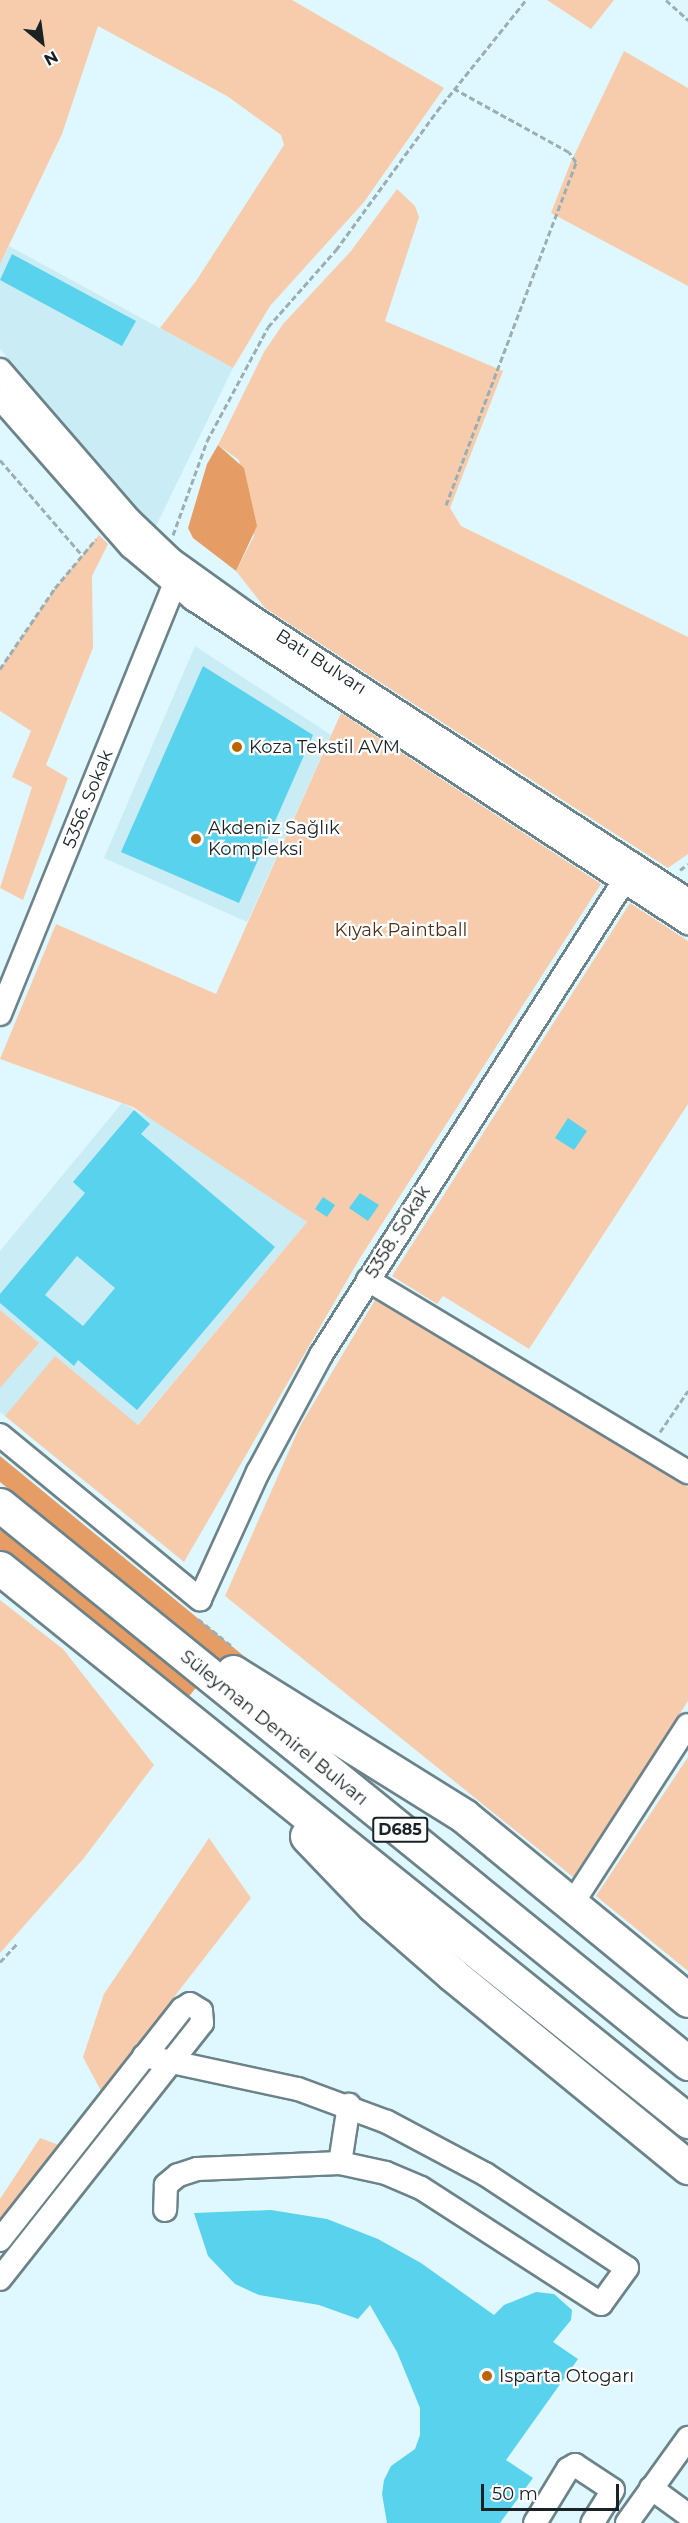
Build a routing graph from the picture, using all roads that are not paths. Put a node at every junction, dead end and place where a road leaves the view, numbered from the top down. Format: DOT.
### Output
graph roads {
  1 [pos="0,370"];
  2 [pos="0,398"];
  3 [pos="175,584"];
  4 [pos="624,881"];
  5 [pos="688,900"];
  6 [pos="688,923"];
  7 [pos="0,1014"];
  8 [pos="368,1280"];
  9 [pos="0,1435"];
  10 [pos="688,1472"];
  11 [pos="0,1505"];
  12 [pos="0,1568"];
  13 [pos="112,1596"];
  14 [pos="688,1725"];
  15 [pos="236,1757"];
  16 [pos="572,1904"];
  17 [pos="688,2000"];
  18 [pos="144,2056"];
  19 [pos="170,2063"];
  20 [pos="688,2063"];
  21 [pos="349,2105"];
  22 [pos="688,2121"];
  23 [pos="340,2163"];
  24 [pos="688,2167"];
  25 [pos="165,2210"];
  26 [pos="0,2240"];
  27 [pos="0,2279"];
  28 [pos="686,2445"];
  29 [pos="651,2488"];
  30 [pos="688,2515"];
  31 [pos="536,2523"];
  32 [pos="591,2523"];
  33 [pos="627,2523"];
  1 -- 5 [label="street, Batı Bulvarı"];
  2 -- 3 [label="street, Batı Bulvarı"];
  3 -- 4 [label="street, Batı Bulvarı"];
  3 -- 7 [label="street, 5356. Sokak"];
  4 -- 6 [label="street, Batı Bulvarı"];
  4 -- 8 [label="street, 5358. Sokak"];
  8 -- 9 [label="street, 5358. Sokak"];
  8 -- 10 [label="street"];
  11 -- 13 [label="highway, Süleyman Demirel Bulvarı / D685"];
  12 -- 15 [label="highway, D685"];
  13 -- 16 [label="highway"];
  13 -- 20 [label="highway, Süleyman Demirel Bulvarı / D685"];
  14 -- 16 [label="street"];
  15 -- 22 [label="highway, D685"];
  15 -- 24 [label="highway"];
  16 -- 17 [label="highway"];
  18 -- 19 [label="street"];
  18 -- 19 [label="street"];
  18 -- 26 [label="street"];
  19 -- 21 [label="street"];
  19 -- 27 [label="street"];
  21 -- 23 [label="street"];
  21 -- 23 [label="street"];
  23 -- 25 [label="street"];
  28 -- 29 [label="street"];
  29 -- 30 [label="street"];
  29 -- 33 [label="street"];
  31 -- 32 [label="street"];
}
